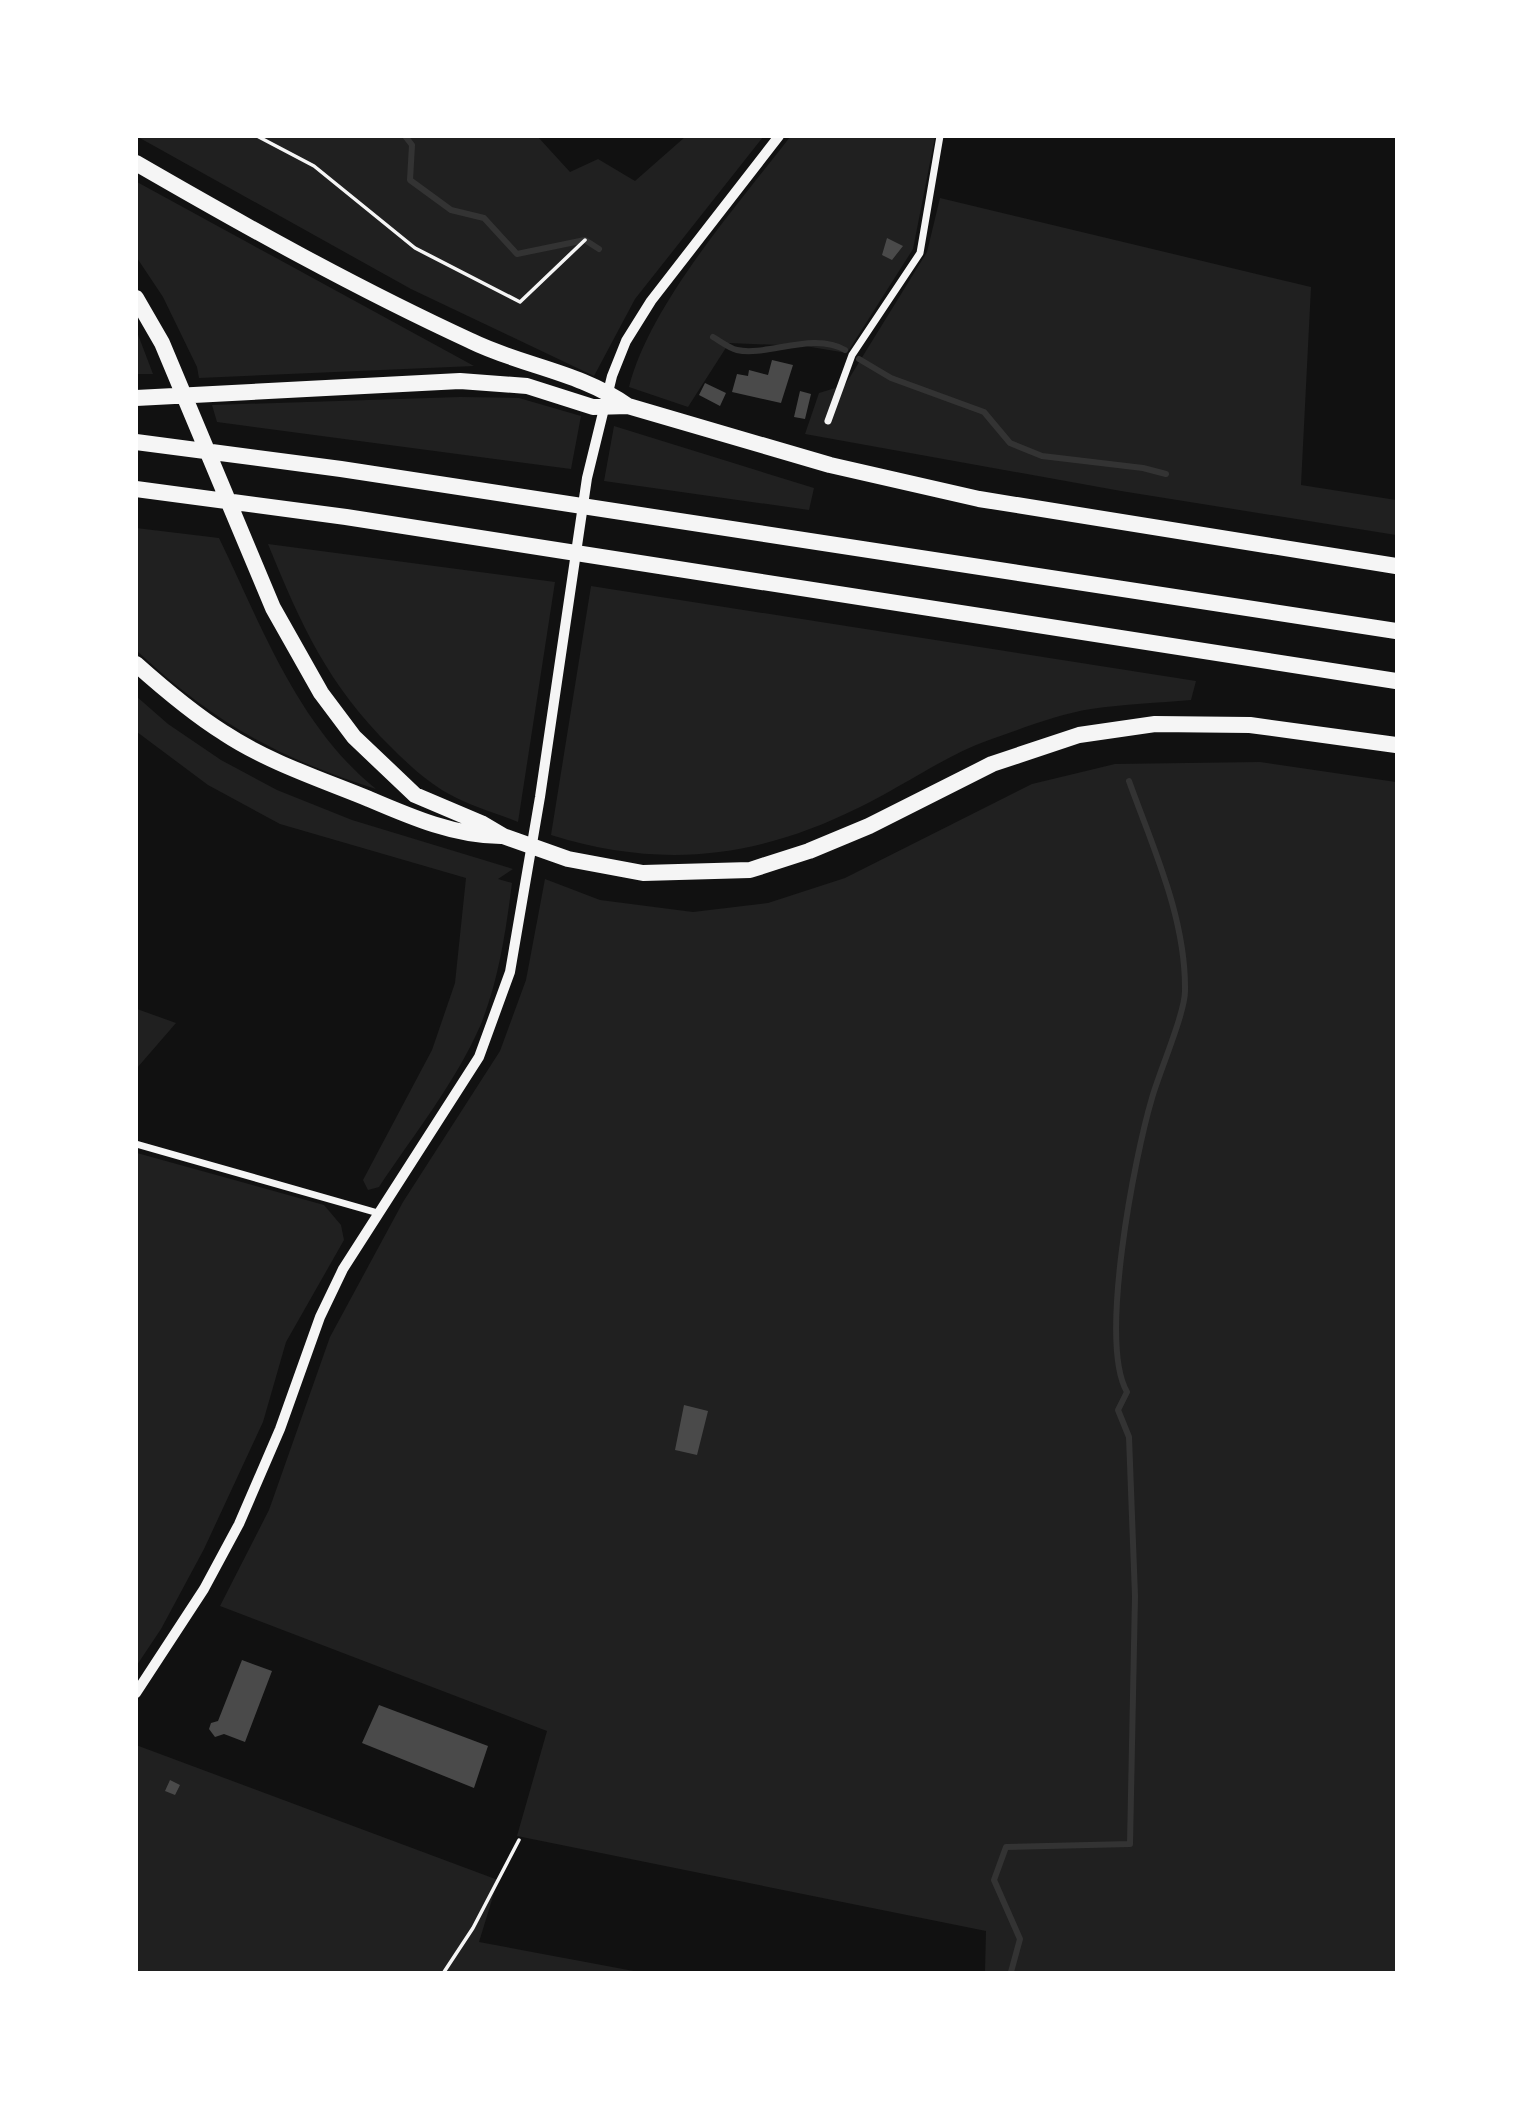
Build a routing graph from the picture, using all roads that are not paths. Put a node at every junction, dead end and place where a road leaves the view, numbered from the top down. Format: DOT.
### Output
graph roads {
  1 [pos="779,136"];
  2 [pos="940,136"];
  3 [pos="136,163"];
  4 [pos="136,298"];
  5 [pos="136,398"];
  6 [pos="628,406"];
  7 [pos="828,421"];
  8 [pos="136,442"];
  9 [pos="136,489"];
  10 [pos="1396,566"];
  11 [pos="1396,631"];
  12 [pos="136,664"];
  13 [pos="1396,681"];
  14 [pos="1396,745"];
  15 [pos="503,836"];
  16 [pos="136,1144"];
  17 [pos="378,1213"];
  18 [pos="136,1693"];
  1 -- 17 [label="street"];
  2 -- 7 [label="street"];
  3 -- 6 [label="highway"];
  4 -- 15 [label="highway"];
  5 -- 6 [label="highway"];
  6 -- 10 [label="highway"];
  8 -- 11 [label="highway"];
  9 -- 13 [label="highway"];
  12 -- 15 [label="highway"];
  14 -- 15 [label="highway"];
  16 -- 17 [label="street"];
  17 -- 18 [label="street"];
}
